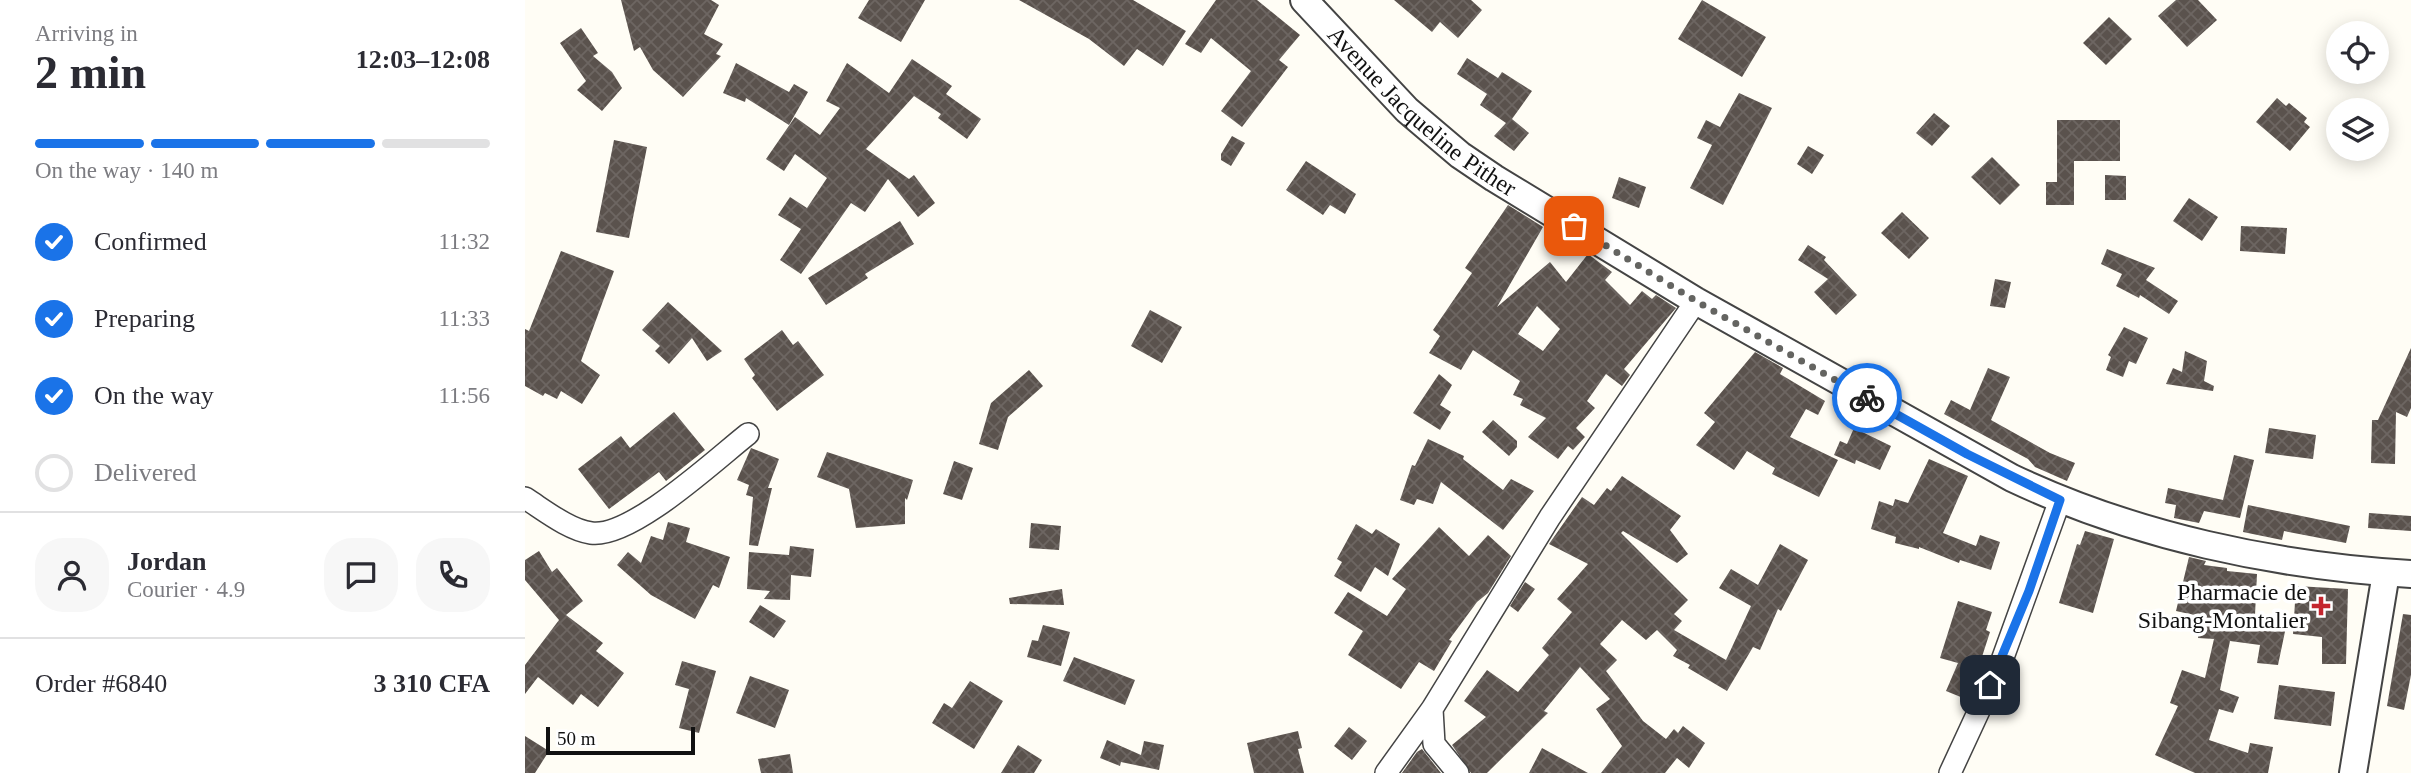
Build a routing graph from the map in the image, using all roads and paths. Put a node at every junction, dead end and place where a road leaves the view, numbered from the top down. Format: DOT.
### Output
graph roads {
  1 [pos="1304,0"];
  2 [pos="1696,301"];
  3 [pos="748,434"];
  4 [pos="525,498"];
  5 [pos="2060,500"];
  6 [pos="2399,574"];
  7 [pos="1431,709"];
  8 [pos="1385,773"];
  9 [pos="1458,773"];
  10 [pos="1950,773"];
  11 [pos="2353,773"];
  1 -- 2 [label="street, Avenue Jacqueline Pither"];
  2 -- 5 [label="street, Avenue Jacqueline Pither"];
  2 -- 7 [label="street"];
  3 -- 4 [label="street"];
  5 -- 6 [label="street, Avenue Jacqueline Pither"];
  5 -- 10 [label="street"];
  6 -- 11 [label="street"];
  7 -- 8 [label="street"];
  7 -- 9 [label="street"];
}
